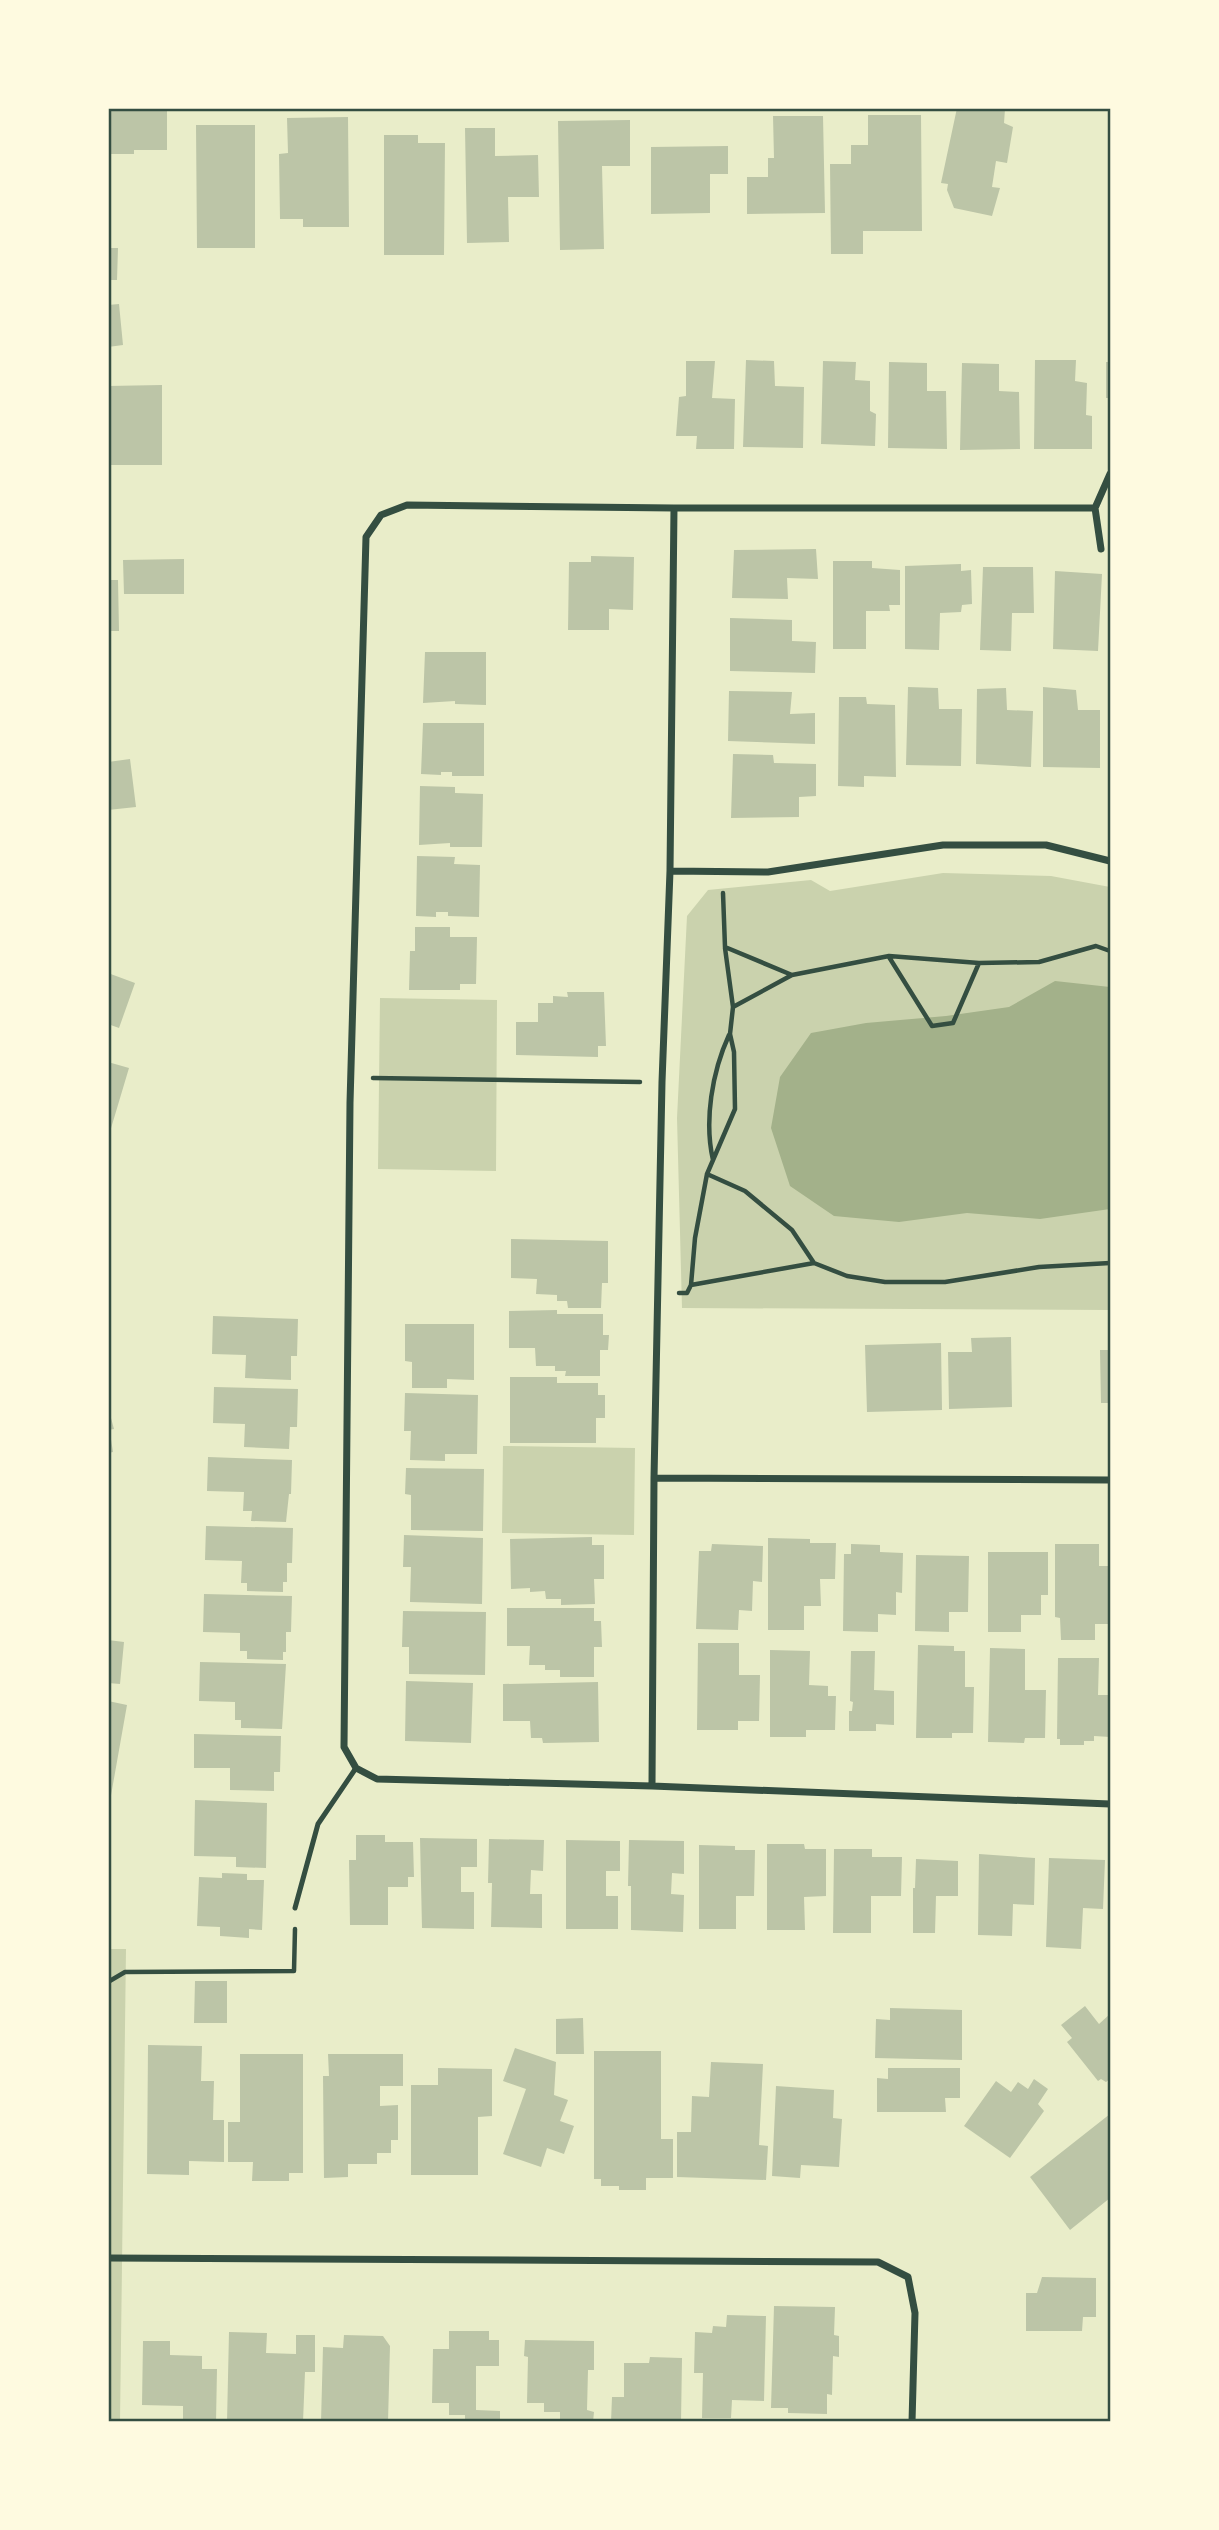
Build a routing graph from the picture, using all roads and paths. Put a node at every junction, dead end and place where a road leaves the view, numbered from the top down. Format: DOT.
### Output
graph roads {
  1 [pos="1110,474"];
  2 [pos="674,508"];
  3 [pos="1096,508"];
  4 [pos="1101,549"];
  5 [pos="1111,861"];
  6 [pos="670,871"];
  7 [pos="723,872"];
  8 [pos="724,947"];
  9 [pos="1111,951"];
  10 [pos="888,956"];
  11 [pos="979,963"];
  12 [pos="792,975"];
  13 [pos="733,1007"];
  14 [pos="730,1034"];
  15 [pos="379,1078"];
  16 [pos="662,1082"];
  17 [pos="713,1161"];
  18 [pos="707,1174"];
  19 [pos="814,1263"];
  20 [pos="1111,1263"];
  21 [pos="691,1285"];
  22 [pos="659,1293"];
  23 [pos="654,1478"];
  24 [pos="1111,1480"];
  25 [pos="356,1768"];
  26 [pos="652,1786"];
  27 [pos="1111,1804"];
  28 [pos="295,1908"];
  29 [pos="108,1982"];
  30 [pos="108,2258"];
  31 [pos="912,2421"];
  1 -- 3 [label="street"];
  2 -- 3 [label="street"];
  2 -- 6 [label="street"];
  2 -- 25 [label="street"];
  3 -- 4 [label="street"];
  5 -- 7 [label="street"];
  6 -- 7 [label="street"];
  6 -- 16 [label="street"];
  7 -- 8 [label="path"];
  8 -- 12 [label="path"];
  8 -- 13 [label="path"];
  9 -- 11 [label="path"];
  10 -- 11 [label="path"];
  10 -- 11 [label="path"];
  10 -- 12 [label="path"];
  12 -- 13 [label="path"];
  13 -- 14 [label="path"];
  14 -- 17 [label="path"];
  14 -- 17 [label="path"];
  15 -- 16 [label="path"];
  16 -- 22 [label="street"];
  17 -- 18 [label="path"];
  18 -- 19 [label="path"];
  18 -- 21 [label="path"];
  19 -- 20 [label="path"];
  19 -- 21 [label="path"];
  21 -- 22 [label="path"];
  22 -- 23 [label="street"];
  23 -- 24 [label="street"];
  23 -- 26 [label="street"];
  25 -- 26 [label="street"];
  25 -- 28 [label="lane"];
  26 -- 27 [label="street"];
  28 -- 29 [label="path"];
  30 -- 31 [label="street"];
}
